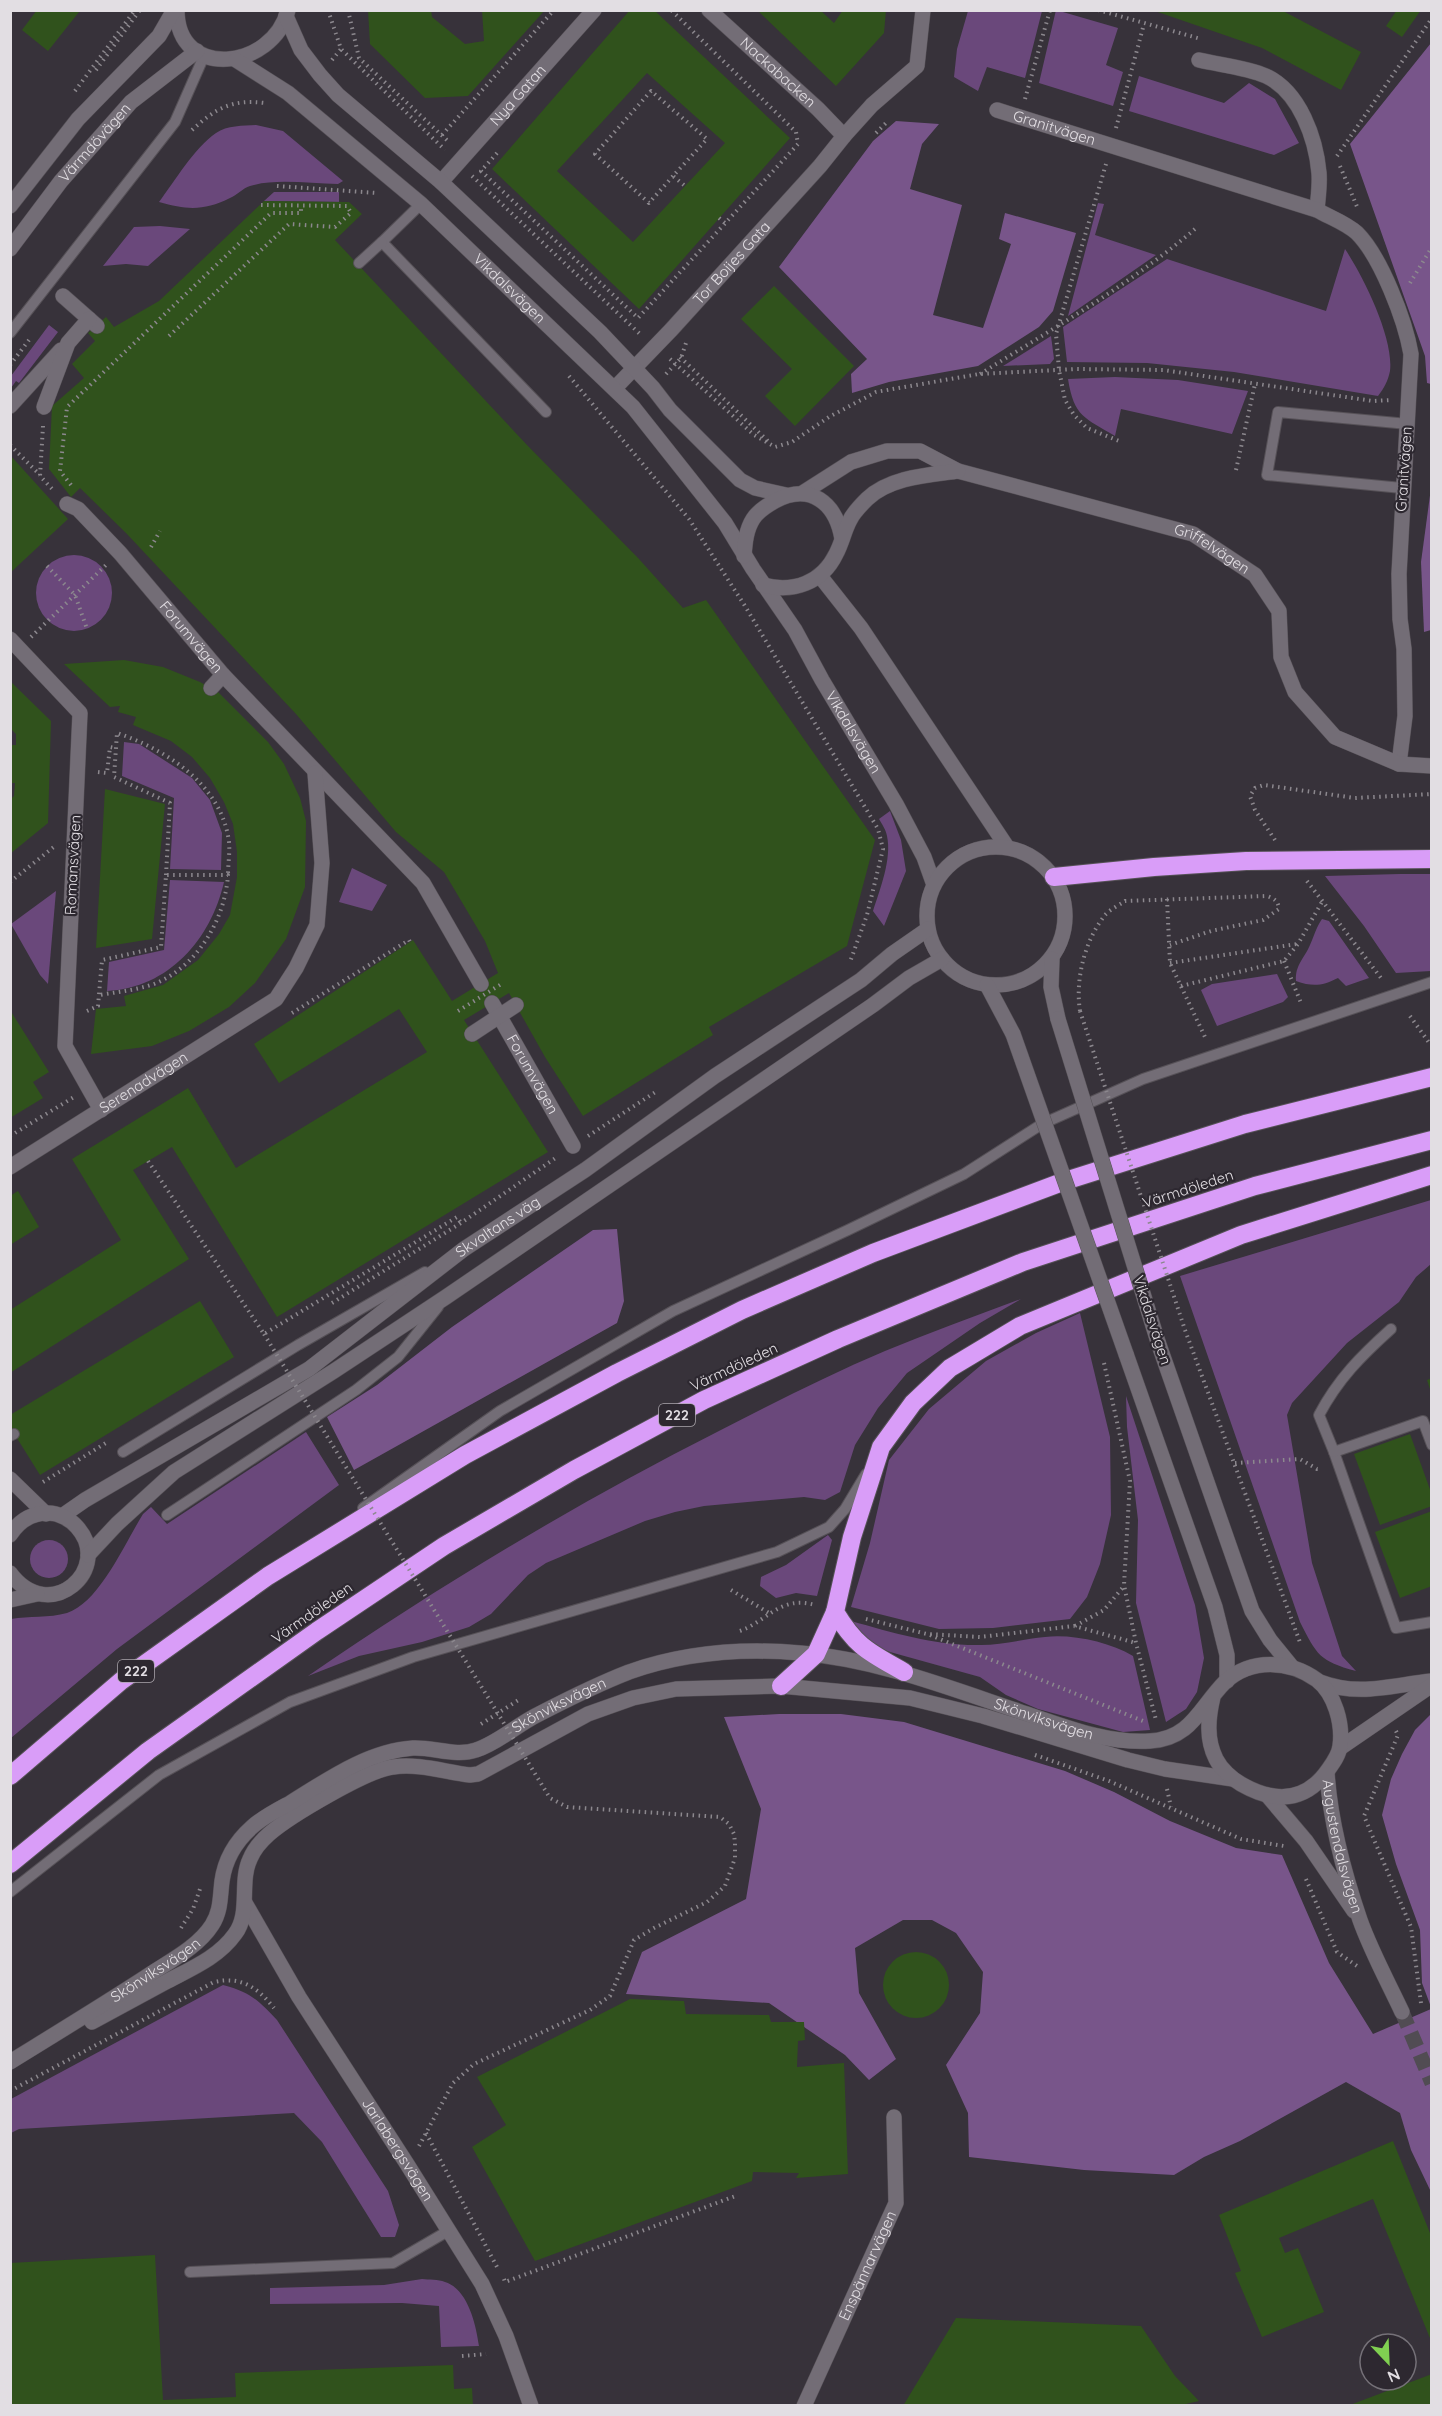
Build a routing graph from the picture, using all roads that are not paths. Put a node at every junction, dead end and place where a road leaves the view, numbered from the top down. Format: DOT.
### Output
graph roads {
  1 [pos="175,10"];
  2 [pos="594,10"];
  3 [pos="709,10"];
  4 [pos="923,10"];
  5 [pos="287,13"];
  6 [pos="200,54"];
  7 [pos="236,60"];
  8 [pos="1199,60"];
  9 [pos="997,110"];
  10 [pos="844,136"];
  11 [pos="441,182"];
  12 [pos="421,204"];
  13 [pos="10,206"];
  14 [pos="1317,210"];
  15 [pos="382,242"];
  16 [pos="10,249"];
  17 [pos="359,263"];
  18 [pos="63,296"];
  19 [pos="10,333"];
  20 [pos="68,343"];
  21 [pos="636,368"];
  22 [pos="615,388"];
  23 [pos="10,406"];
  24 [pos="44,407"];
  25 [pos="546,412"];
  26 [pos="1408,424"];
  27 [pos="958,471"];
  28 [pos="1402,488"];
  29 [pos="804,492"];
  30 [pos="786,495"];
  31 [pos="71,498"];
  32 [pos="842,540"];
  33 [pos="744,555"];
  34 [pos="820,576"];
  35 [pos="763,585"];
  36 [pos="10,639"];
  37 [pos="223,675"];
  38 [pos="211,688"];
  39 [pos="1398,764"];
  40 [pos="1431,766"];
  41 [pos="315,772"];
  42 [pos="396,832"];
  43 [pos="384,843"];
  44 [pos="1007,847"];
  45 [pos="1431,859"];
  46 [pos="1054,878"];
  47 [pos="934,885"];
  48 [pos="928,929"];
  49 [pos="1052,958"];
  50 [pos="942,959"];
  51 [pos="1431,982"];
  52 [pos="481,984"];
  53 [pos="987,985"];
  54 [pos="516,1005"];
  55 [pos="496,1009"];
  56 [pos="472,1034"];
  57 [pos="1431,1077"];
  58 [pos="101,1110"];
  59 [pos="1431,1140"];
  60 [pos="573,1146"];
  61 [pos="10,1167"];
  62 [pos="1431,1175"];
  63 [pos="465,1250"];
  64 [pos="446,1297"];
  65 [pos="1391,1329"];
  66 [pos="1431,1445"];
  67 [pos="881,1447"];
  68 [pos="123,1452"];
  69 [pos="1334,1452"];
  70 [pos="10,1479"];
  71 [pos="46,1514"];
  72 [pos="167,1515"];
  73 [pos="62,1516"];
  74 [pos="10,1535"];
  75 [pos="88,1555"];
  76 [pos="10,1573"];
  77 [pos="268,1576"];
  78 [pos="37,1594"];
  79 [pos="10,1600"];
  80 [pos="835,1612"];
  81 [pos="1431,1622"];
  82 [pos="816,1654"];
  83 [pos="1292,1666"];
  84 [pos="904,1672"];
  85 [pos="1227,1681"];
  86 [pos="1431,1681"];
  87 [pos="1320,1682"];
  88 [pos="1431,1685"];
  89 [pos="781,1686"];
  90 [pos="1213,1697"];
  91 [pos="1340,1748"];
  92 [pos="1327,1772"];
  93 [pos="10,1776"];
  94 [pos="1233,1779"];
  95 [pos="1267,1795"];
  96 [pos="10,1864"];
  97 [pos="10,1892"];
  98 [pos="244,1903"];
  99 [pos="1360,1920"];
  100 [pos="1402,2012"];
  101 [pos="10,2062"];
  102 [pos="10,2067"];
  103 [pos="894,2117"];
  104 [pos="448,2231"];
  105 [pos="190,2272"];
  106 [pos="531,2406"];
  107 [pos="804,2406"];
  1 -- 6 [label="street"];
  1 -- 13 [label="street, Värmdövägen"];
  2 -- 11 [label="street, Nya Gatan"];
  3 -- 10 [label="street, Nackabacken"];
  4 -- 10 [label="street, Tor Boijes Gata"];
  5 -- 7 [label="street"];
  5 -- 11 [label="street, Vikdalsvägen"];
  6 -- 7 [label="street"];
  6 -- 16 [label="street, Värmdövägen"];
  6 -- 19 [label="lane"];
  7 -- 12 [label="street, Vikdalsvägen"];
  8 -- 14 [label="street"];
  9 -- 14 [label="street, Granitvägen"];
  10 -- 21 [label="street, Tor Boijes Gata"];
  11 -- 21 [label="street, Vikdalsvägen"];
  12 -- 15 [label="lane"];
  12 -- 22 [label="street, Vikdalsvägen"];
  14 -- 26 [label="street, Granitvägen"];
  15 -- 17 [label="lane"];
  15 -- 25 [label="lane"];
  18 -- 20 [label="street"];
  20 -- 23 [label="street"];
  20 -- 24 [label="street"];
  21 -- 22 [label="street, Tor Boijes Gata"];
  21 -- 30 [label="street, Vikdalsvägen"];
  22 -- 33 [label="street, Vikdalsvägen"];
  26 -- 28 [label="street, Granitvägen"];
  26 -- 28 [label="lane"];
  27 -- 29 [label="street, Griffelvägen"];
  27 -- 32 [label="street, Griffelvägen"];
  27 -- 39 [label="street, Griffelvägen"];
  28 -- 39 [label="street, Granitvägen"];
  29 -- 30 [label="street, Vikdalsvägen"];
  29 -- 32 [label="street"];
  30 -- 33 [label="street, Vikdalsvägen"];
  31 -- 37 [label="street, Forumvägen"];
  32 -- 34 [label="street"];
  33 -- 35 [label="street, Vikdalsvägen"];
  34 -- 35 [label="street"];
  34 -- 44 [label="street"];
  35 -- 47 [label="street, Vikdalsvägen"];
  36 -- 58 [label="street, Romansvägen"];
  37 -- 38 [label="street"];
  37 -- 41 [label="street, Forumvägen"];
  39 -- 40 [label="street, Griffelvägen"];
  41 -- 43 [label="street, Forumvägen"];
  41 -- 58 [label="street, Serenadvägen"];
  42 -- 43 [label="street"];
  43 -- 52 [label="street, Forumvägen"];
  44 -- 46 [label="street"];
  44 -- 47 [label="street"];
  45 -- 46 [label="highway"];
  46 -- 49 [label="street"];
  47 -- 48 [label="street"];
  48 -- 50 [label="street"];
  48 -- 63 [label="street, Skvaltans väg"];
  49 -- 53 [label="street"];
  49 -- 83 [label="street, Vikdalsvägen, bridge"];
  50 -- 53 [label="street"];
  50 -- 64 [label="street, Skvaltans väg"];
  51 -- 77 [label="lane"];
  53 -- 85 [label="street, bridge"];
  54 -- 55 [label="street"];
  55 -- 56 [label="street"];
  55 -- 60 [label="street, Forumvägen"];
  57 -- 77 [label="highway, 222"];
  58 -- 61 [label="street, Serenadvägen"];
  59 -- 96 [label="highway, Värmdöleden / 222"];
  62 -- 67 [label="highway"];
  63 -- 68 [label="lane"];
  63 -- 73 [label="street, Skvaltans väg"];
  64 -- 72 [label="lane"];
  64 -- 75 [label="street, Skvaltans väg"];
  65 -- 69 [label="lane"];
  66 -- 69 [label="lane"];
  67 -- 80 [label="highway"];
  67 -- 97 [label="lane"];
  69 -- 81 [label="lane"];
  70 -- 71 [label="street"];
  71 -- 73 [label="street"];
  71 -- 74 [label="street"];
  73 -- 75 [label="street"];
  75 -- 78 [label="street"];
  76 -- 78 [label="street"];
  77 -- 93 [label="highway, 222"];
  78 -- 79 [label="street"];
  80 -- 82 [label="highway"];
  80 -- 84 [label="highway"];
  82 -- 84 [label="street, Skönviksvägen"];
  82 -- 89 [label="highway"];
  82 -- 101 [label="street, Skönviksvägen"];
  83 -- 85 [label="street"];
  83 -- 87 [label="street"];
  84 -- 90 [label="street, Skönviksvägen"];
  85 -- 90 [label="street"];
  86 -- 87 [label="street"];
  87 -- 91 [label="street"];
  88 -- 91 [label="street"];
  89 -- 94 [label="street, Skönviksvägen"];
  89 -- 98 [label="street, Skönviksvägen"];
  90 -- 94 [label="street"];
  91 -- 92 [label="street"];
  92 -- 95 [label="street"];
  92 -- 99 [label="street, Augustendalsvägen"];
  94 -- 95 [label="street"];
  95 -- 99 [label="street, Augustendalsvägen"];
  98 -- 102 [label="street, Skönviksvägen"];
  98 -- 104 [label="street, Jarlabergsvägen"];
  99 -- 100 [label="street, Augustendalsvägen"];
  103 -- 107 [label="street, Enspännarvägen"];
  104 -- 105 [label="lane"];
  104 -- 106 [label="street, Jarlabergsvägen"];
}
